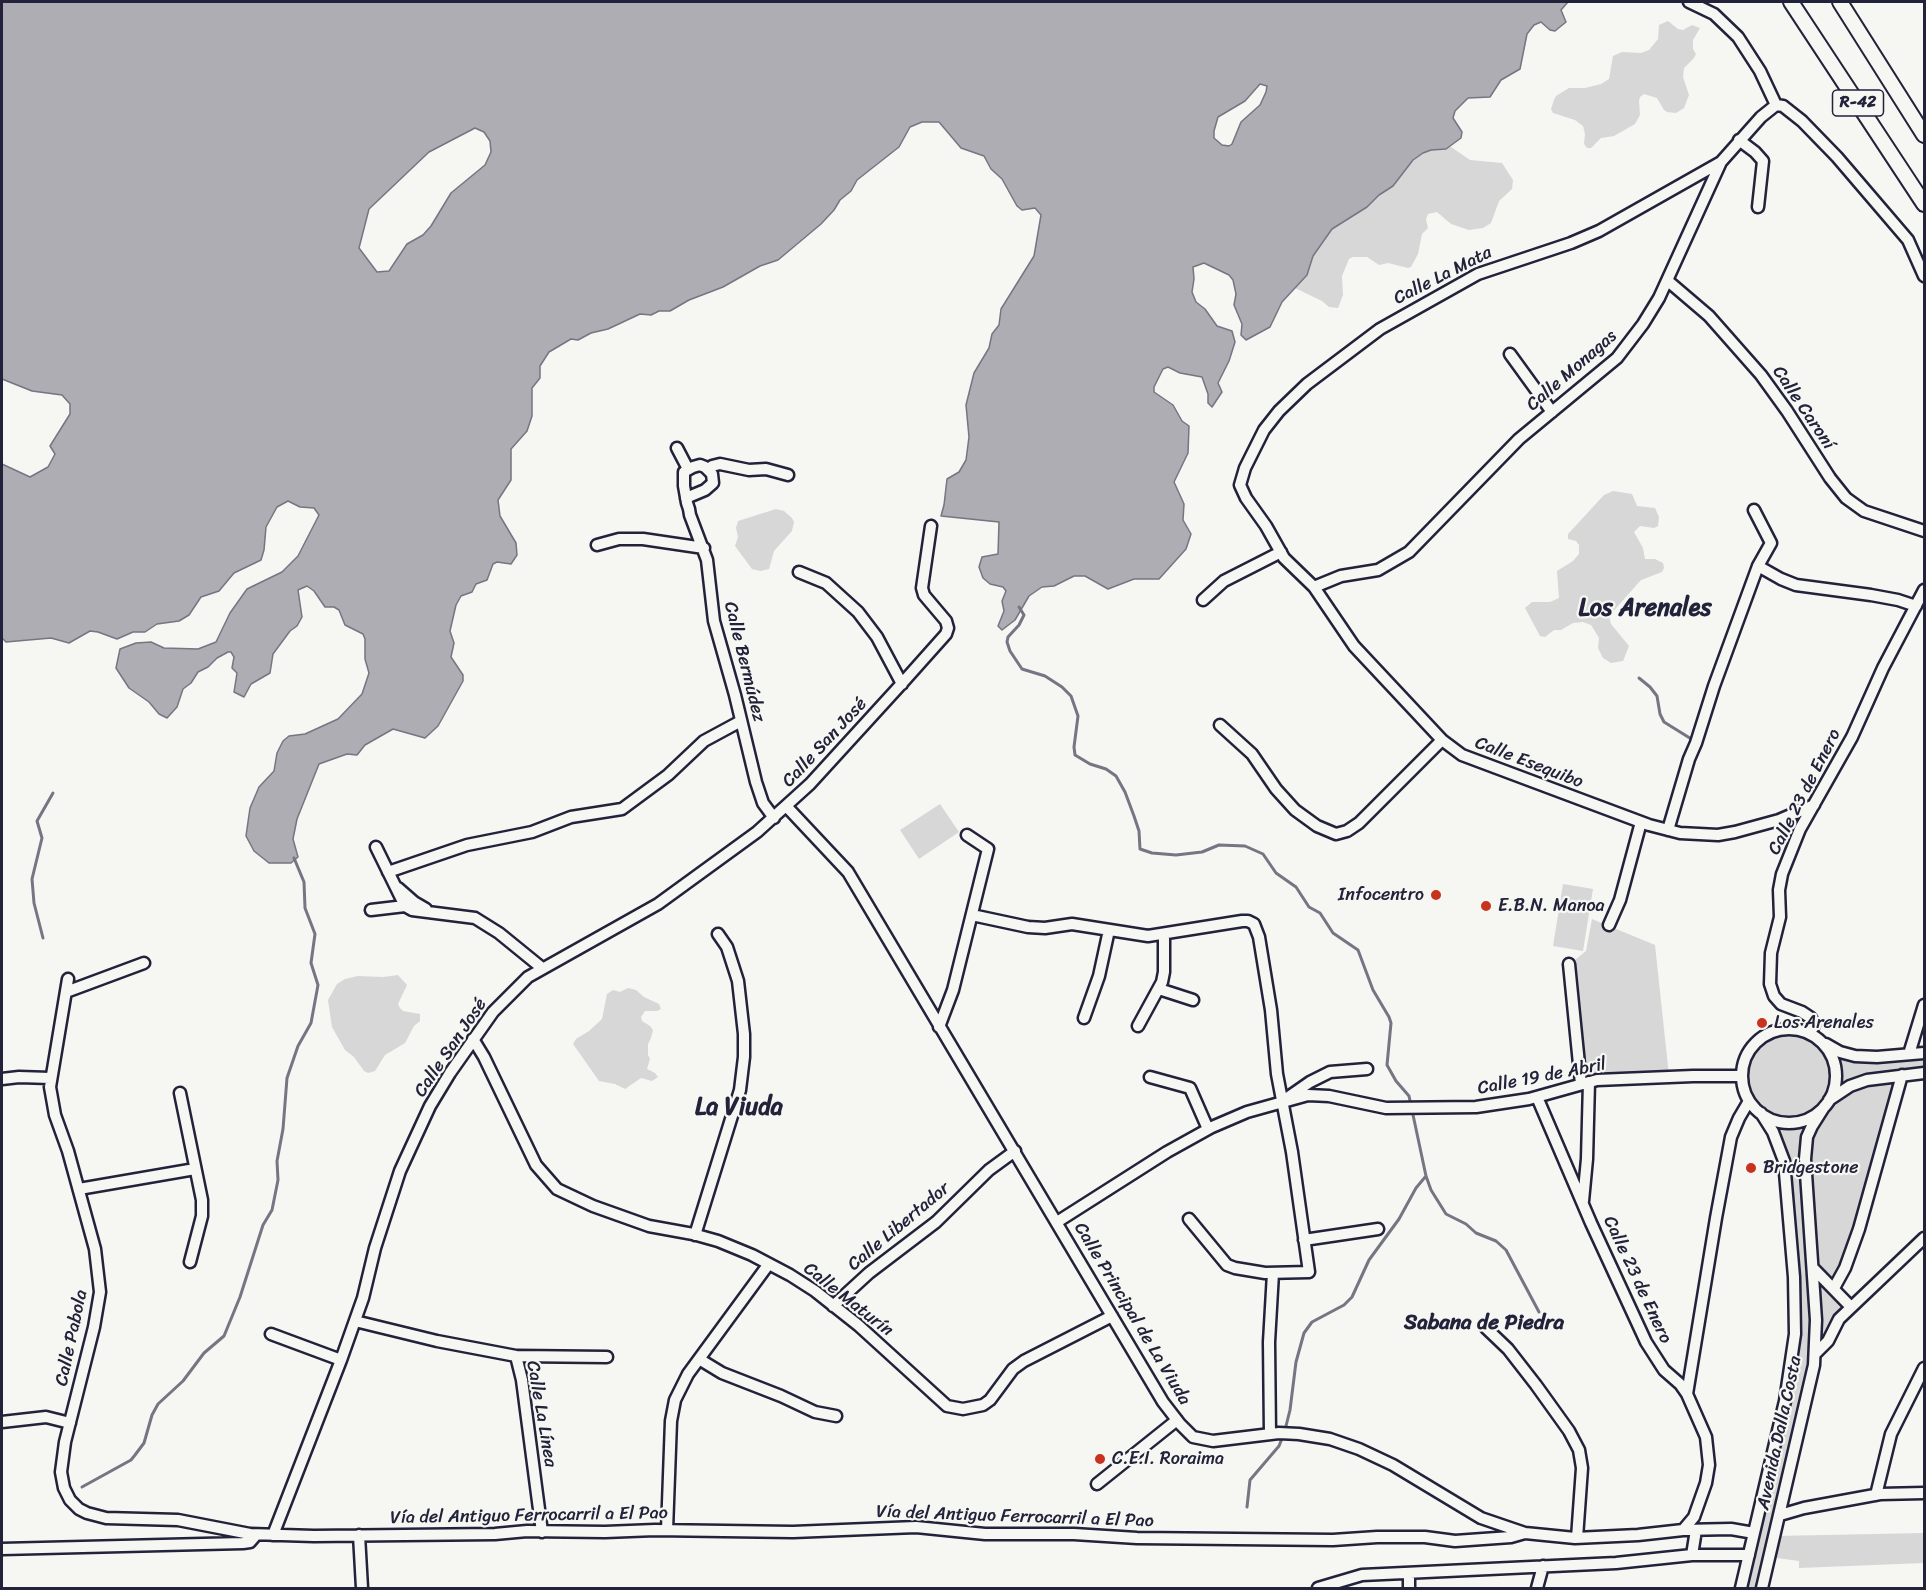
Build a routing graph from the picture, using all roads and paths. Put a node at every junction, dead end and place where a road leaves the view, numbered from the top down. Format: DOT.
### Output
graph roads {
  1 [pos="1689,2"];
  2 [pos="1791,2"];
  3 [pos="1840,2"];
  4 [pos="1776,105"];
  5 [pos="1924,135"];
  6 [pos="1739,140"];
  7 [pos="1721,162"];
  8 [pos="1924,204"];
  9 [pos="1758,207"];
  10 [pos="1924,276"];
  11 [pos="1668,281"];
  12 [pos="1510,354"];
  13 [pos="1552,412"];
  14 [pos="677,448"];
  15 [pos="709,470"];
  16 [pos="685,472"];
  17 [pos="788,475"];
  18 [pos="1242,490"];
  19 [pos="686,498"];
  20 [pos="1754,510"];
  21 [pos="931,526"];
  22 [pos="1924,531"];
  23 [pos="597,545"];
  24 [pos="704,548"];
  25 [pos="1281,552"];
  26 [pos="1758,566"];
  27 [pos="800,572"];
  28 [pos="1314,587"];
  29 [pos="1924,590"];
  30 [pos="1203,600"];
  31 [pos="1916,606"];
  32 [pos="902,684"];
  33 [pos="741,721"];
  34 [pos="1220,725"];
  35 [pos="1442,740"];
  36 [pos="1814,805"];
  37 [pos="787,807"];
  38 [pos="774,818"];
  39 [pos="1641,822"];
  40 [pos="1668,831"];
  41 [pos="967,835"];
  42 [pos="376,847"];
  43 [pos="390,876"];
  44 [pos="405,906"];
  45 [pos="371,910"];
  46 [pos="435,912"];
  47 [pos="972,915"];
  48 [pos="1609,925"];
  49 [pos="1109,930"];
  50 [pos="718,934"];
  51 [pos="1164,934"];
  52 [pos="144,963"];
  53 [pos="1569,964"];
  54 [pos="542,968"];
  55 [pos="68,979"];
  56 [pos="1159,989"];
  57 [pos="66,992"];
  58 [pos="1193,1000"];
  59 [pos="1924,1005"];
  60 [pos="1084,1018"];
  61 [pos="1922,1022"];
  62 [pos="1138,1026"];
  63 [pos="939,1027"];
  64 [pos="1814,1036"];
  65 [pos="1920,1036"];
  66 [pos="473,1039"];
  67 [pos="1924,1053"];
  68 [pos="1910,1054"];
  69 [pos="1367,1069"];
  70 [pos="1924,1073"];
  71 [pos="1902,1075"];
  72 [pos="1742,1076"];
  73 [pos="1150,1077"];
  74 [pos="50,1078"];
  75 [pos="2,1079"];
  76 [pos="1585,1083"];
  77 [pos="180,1093"];
  78 [pos="1537,1096"];
  79 [pos="1749,1101"];
  80 [pos="1282,1102"];
  81 [pos="1826,1104"];
  82 [pos="1761,1113"];
  83 [pos="1208,1129"];
  84 [pos="1015,1151"];
  85 [pos="195,1168"];
  86 [pos="79,1189"];
  87 [pos="1582,1203"];
  88 [pos="1189,1219"];
  89 [pos="1057,1222"];
  90 [pos="1378,1229"];
  91 [pos="695,1234"];
  92 [pos="1924,1238"];
  93 [pos="1304,1240"];
  94 [pos="190,1262"];
  95 [pos="768,1265"];
  96 [pos="1813,1269"];
  97 [pos="1273,1273"];
  98 [pos="1834,1288"];
  99 [pos="833,1306"];
  100 [pos="1851,1307"];
  101 [pos="1112,1316"];
  102 [pos="355,1321"];
  103 [pos="1486,1328"];
  104 [pos="271,1334"];
  105 [pos="1815,1354"];
  106 [pos="516,1356"];
  107 [pos="607,1357"];
  108 [pos="699,1359"];
  109 [pos="341,1360"];
  110 [pos="1924,1368"];
  111 [pos="1687,1394"];
  112 [pos="836,1416"];
  113 [pos="1177,1420"];
  114 [pos="2,1422"];
  115 [pos="70,1423"];
  116 [pos="1274,1433"];
  117 [pos="1096,1484"];
  118 [pos="1924,1493"];
  119 [pos="1875,1495"];
  120 [pos="1780,1515"];
  121 [pos="667,1530"];
  122 [pos="1683,1530"];
  123 [pos="1696,1530"];
  124 [pos="542,1532"];
  125 [pos="1525,1533"];
  126 [pos="256,1535"];
  127 [pos="273,1535"];
  128 [pos="359,1535"];
  129 [pos="1577,1538"];
  130 [pos="1752,1544"];
  131 [pos="1773,1544"];
  132 [pos="2,1549"];
  133 [pos="1692,1555"];
  134 [pos="1542,1566"];
  135 [pos="1409,1573"];
  136 [pos="362,1588"];
  137 [pos="1318,1588"];
  138 [pos="1410,1588"];
  139 [pos="1537,1588"];
  140 [pos="1741,1588"];
  141 [pos="1762,1588"];
  1 -- 4 [label="street"];
  2 -- 8 [label="main road, R-42"];
  3 -- 5 [label="main road, R-42"];
  4 -- 6 [label="street, Calle Monagas"];
  4 -- 10 [label="street"];
  6 -- 7 [label="street, Calle Monagas"];
  6 -- 9 [label="street"];
  7 -- 11 [label="street, Calle Monagas"];
  7 -- 18 [label="street, Calle La Mata"];
  11 -- 13 [label="street, Calle Monagas"];
  11 -- 22 [label="street, Calle Caroní"];
  12 -- 13 [label="street"];
  13 -- 28 [label="street, Calle Monagas"];
  14 -- 16 [label="street, Calle Bermúdez"];
  15 -- 16 [label="street"];
  15 -- 17 [label="street"];
  15 -- 19 [label="street"];
  16 -- 19 [label="street, Calle Bermúdez"];
  18 -- 25 [label="street, Calle Esequibo"];
  19 -- 24 [label="street, Calle Bermúdez"];
  20 -- 26 [label="street"];
  21 -- 32 [label="street, Calle San José"];
  23 -- 24 [label="street"];
  24 -- 33 [label="street, Calle Bermúdez"];
  25 -- 28 [label="street, Calle Esequibo"];
  25 -- 30 [label="street"];
  26 -- 31 [label="street"];
  26 -- 40 [label="street"];
  27 -- 32 [label="street"];
  28 -- 35 [label="street, Calle Esequibo"];
  29 -- 31 [label="street, Calle 23 de Enero"];
  31 -- 36 [label="street, Calle 23 de Enero"];
  32 -- 37 [label="street, Calle San José"];
  33 -- 38 [label="street, Calle Bermúdez"];
  33 -- 43 [label="street"];
  34 -- 35 [label="street"];
  35 -- 39 [label="street, Calle Esequibo"];
  36 -- 40 [label="street, Calle Esequibo"];
  36 -- 64 [label="street, Calle 23 de Enero"];
  37 -- 38 [label="street, Calle San José"];
  37 -- 63 [label="street, Calle Principal de La Viuda"];
  38 -- 54 [label="street, Calle San José"];
  39 -- 40 [label="street, Calle Esequibo"];
  39 -- 48 [label="street"];
  41 -- 47 [label="street"];
  42 -- 43 [label="street"];
  43 -- 44 [label="street"];
  43 -- 46 [label="street"];
  44 -- 45 [label="street"];
  44 -- 46 [label="street"];
  46 -- 54 [label="street"];
  47 -- 49 [label="street"];
  47 -- 63 [label="street"];
  49 -- 51 [label="street"];
  49 -- 60 [label="street"];
  50 -- 91 [label="street"];
  51 -- 56 [label="street"];
  51 -- 80 [label="street"];
  52 -- 57 [label="street"];
  53 -- 76 [label="street, Calle 23 de Enero"];
  54 -- 66 [label="street, Calle San José"];
  55 -- 57 [label="street, Calle Pabola"];
  56 -- 58 [label="street"];
  56 -- 62 [label="street"];
  57 -- 74 [label="street, Calle Pabola"];
  59 -- 61 [label="street"];
  61 -- 65 [label="street"];
  63 -- 84 [label="street, Calle Principal de La Viuda"];
  64 -- 68 [label="street"];
  64 -- 72 [label="street"];
  64 -- 81 [label="street"];
  65 -- 68 [label="street"];
  66 -- 91 [label="street, Calle Maturín"];
  66 -- 102 [label="street, Calle San José"];
  67 -- 68 [label="street"];
  69 -- 80 [label="street"];
  70 -- 71 [label="street"];
  71 -- 81 [label="street"];
  71 -- 98 [label="street"];
  72 -- 76 [label="street, Calle 19 de Abril"];
  72 -- 79 [label="street"];
  73 -- 83 [label="street"];
  74 -- 75 [label="street"];
  74 -- 86 [label="street, Calle Pabola"];
  76 -- 78 [label="street, Calle 19 de Abril"];
  76 -- 87 [label="street, Calle 23 de Enero"];
  77 -- 85 [label="street"];
  78 -- 80 [label="street, Calle 19 de Abril"];
  78 -- 87 [label="street, Calle 23 de Enero"];
  79 -- 82 [label="street"];
  79 -- 111 [label="street"];
  80 -- 83 [label="street, Calle 19 de Abril"];
  80 -- 93 [label="street"];
  81 -- 82 [label="street"];
  81 -- 96 [label="street, Avenida Dalla Costa"];
  82 -- 130 [label="street, Avenida Dalla Costa"];
  83 -- 89 [label="street, Calle 19 de Abril"];
  84 -- 89 [label="street, Calle Principal de La Viuda"];
  84 -- 99 [label="street, Calle Libertador"];
  85 -- 86 [label="street"];
  85 -- 94 [label="street"];
  86 -- 115 [label="street, Calle Pabola"];
  87 -- 111 [label="street, Calle 23 de Enero"];
  88 -- 97 [label="street"];
  89 -- 101 [label="street, Calle Principal de La Viuda"];
  90 -- 93 [label="street"];
  91 -- 95 [label="street, Calle Maturín"];
  92 -- 100 [label="street"];
  93 -- 97 [label="street"];
  95 -- 99 [label="street, Calle Maturín"];
  95 -- 108 [label="street"];
  96 -- 98 [label="street"];
  96 -- 105 [label="street, Avenida Dalla Costa"];
  97 -- 116 [label="street"];
  98 -- 100 [label="street"];
  99 -- 101 [label="street, Calle Maturín"];
  100 -- 105 [label="street"];
  101 -- 113 [label="street, Calle Principal de La Viuda"];
  102 -- 106 [label="street, Calle La Línea"];
  102 -- 109 [label="street, Calle San José"];
  103 -- 129 [label="street"];
  104 -- 109 [label="street"];
  105 -- 120 [label="street, Avenida Dalla Costa"];
  106 -- 107 [label="street"];
  106 -- 124 [label="street, Calle La Línea"];
  108 -- 112 [label="street"];
  108 -- 121 [label="street"];
  109 -- 127 [label="street, Calle San José"];
  110 -- 119 [label="street"];
  111 -- 122 [label="street, Calle 23 de Enero"];
  113 -- 116 [label="street, Calle Principal de La Viuda"];
  113 -- 117 [label="street"];
  114 -- 115 [label="street"];
  115 -- 126 [label="street, Calle Pabola"];
  116 -- 125 [label="street, Calle Principal de La Viuda"];
  118 -- 119 [label="street"];
  119 -- 120 [label="street"];
  120 -- 131 [label="street, Avenida Dalla Costa"];
  121 -- 124 [label="street, Vía del Antiguo Ferrocarril a El Pao"];
  121 -- 125 [label="street, Vía del Antiguo Ferrocarril a El Pao"];
  122 -- 123 [label="street, Calle Principal de La Viuda"];
  122 -- 129 [label="street, Calle Principal de La Viuda"];
  123 -- 130 [label="street, Calle Principal de La Viuda"];
  123 -- 133 [label="street"];
  124 -- 128 [label="street, Vía del Antiguo Ferrocarril a El Pao"];
  125 -- 129 [label="street, Calle Principal de La Viuda"];
  126 -- 127 [label="street, Calle Pabola"];
  126 -- 132 [label="street"];
  127 -- 128 [label="street, Vía del Antiguo Ferrocarril a El Pao"];
  128 -- 136 [label="street"];
  130 -- 131 [label="street"];
  130 -- 133 [label="street"];
  130 -- 140 [label="street, Avenida Dalla Costa"];
  131 -- 141 [label="street, Avenida Dalla Costa"];
  133 -- 134 [label="street"];
  134 -- 135 [label="street"];
  134 -- 139 [label="street"];
  135 -- 137 [label="street"];
  135 -- 138 [label="street"];
}
